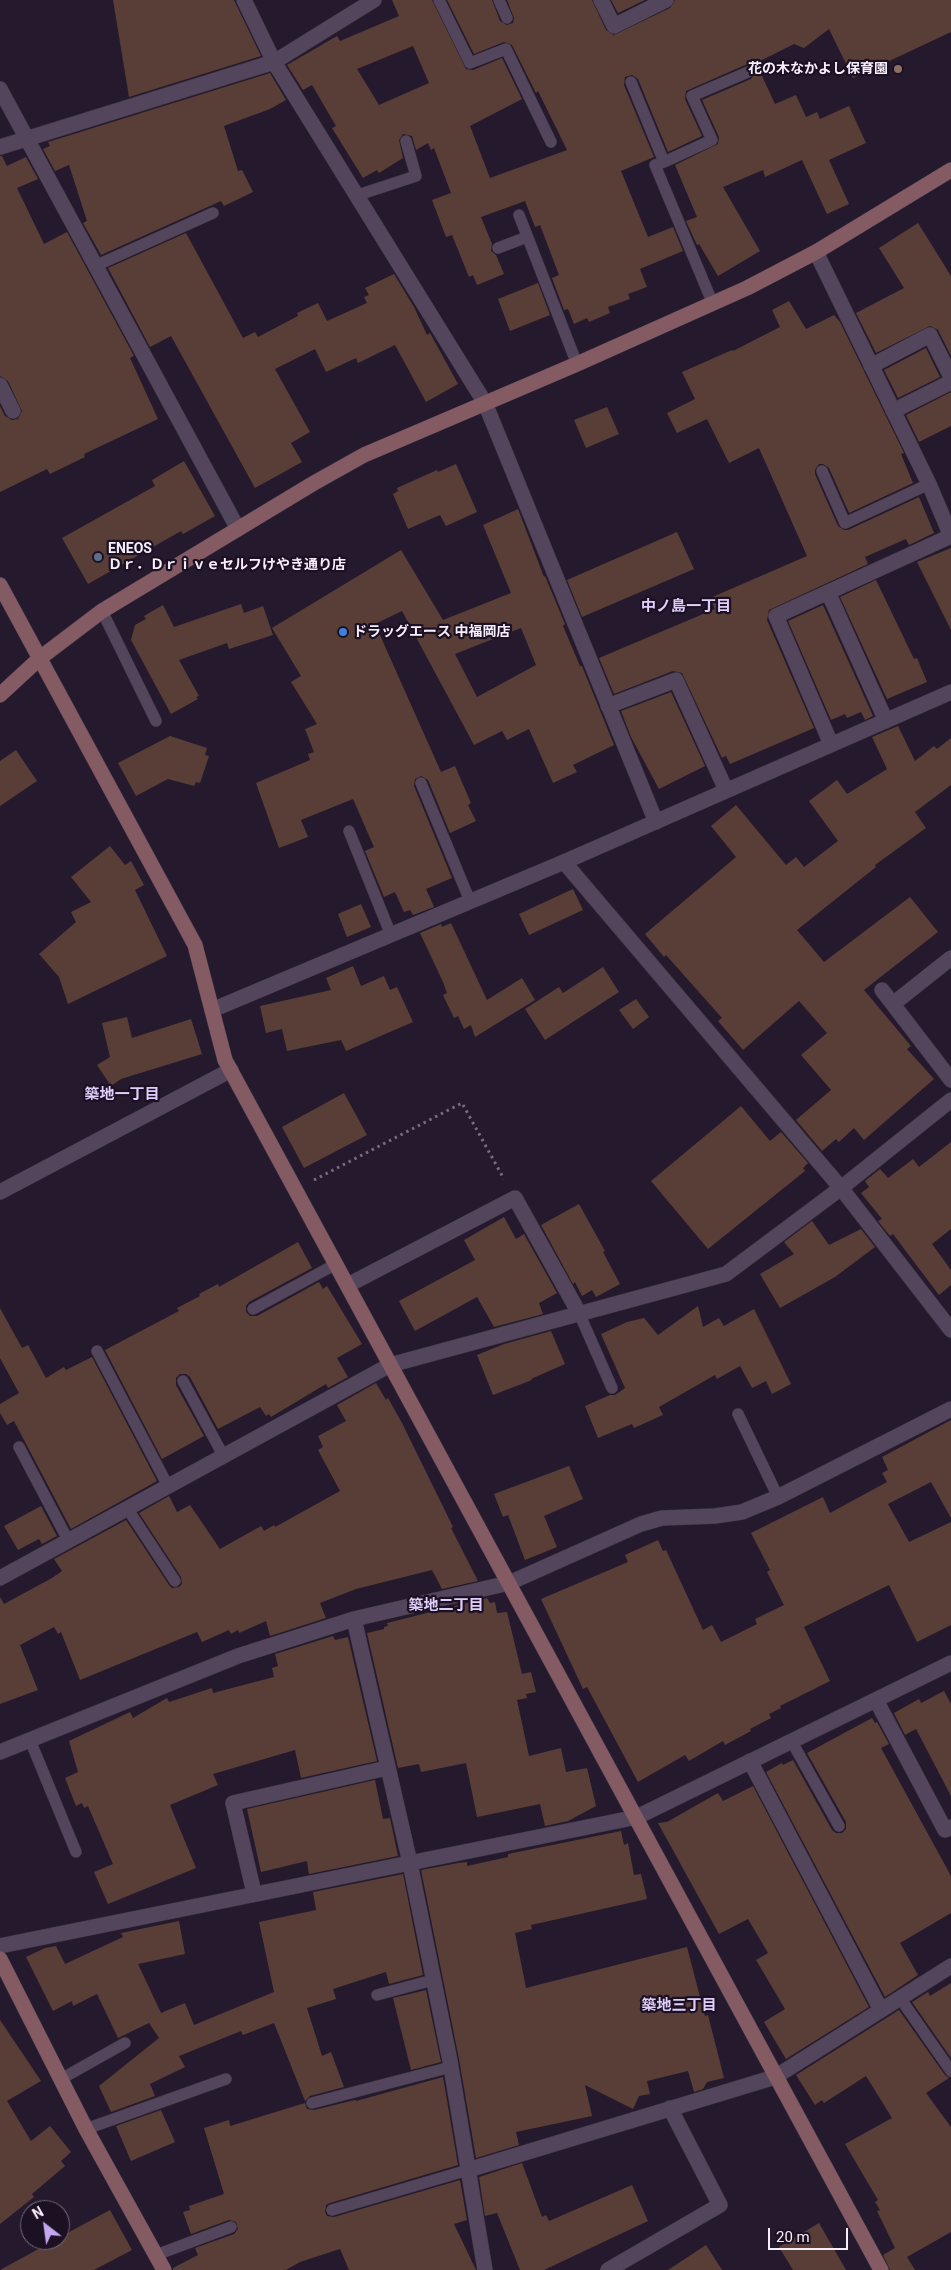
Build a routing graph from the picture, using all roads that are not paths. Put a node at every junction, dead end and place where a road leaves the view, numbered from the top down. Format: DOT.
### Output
graph roads {
  1 [pos="244,0"];
  2 [pos="374,0"];
  3 [pos="439,0"];
  4 [pos="499,0"];
  5 [pos="601,0"];
  6 [pos="666,0"];
  7 [pos="507,18"];
  8 [pos="274,62"];
  9 [pos="748,72"];
  10 [pos="631,82"];
  11 [pos="0,89"];
  12 [pos="28,138"];
  13 [pos="406,141"];
  14 [pos="551,142"];
  15 [pos="0,146"];
  16 [pos="664,162"];
  17 [pos="951,170"];
  18 [pos="356,196"];
  19 [pos="213,213"];
  20 [pos="519,215"];
  21 [pos="527,237"];
  22 [pos="498,248"];
  23 [pos="816,252"];
  24 [pos="95,266"];
  25 [pos="713,304"];
  26 [pos="577,364"];
  27 [pos="871,366"];
  28 [pos="951,377"];
  29 [pos="951,382"];
  30 [pos="0,385"];
  31 [pos="485,403"];
  32 [pos="13,411"];
  33 [pos="892,411"];
  34 [pos="822,471"];
  35 [pos="929,484"];
  36 [pos="238,529"];
  37 [pos="951,536"];
  38 [pos="0,585"];
  39 [pos="828,592"];
  40 [pos="102,611"];
  41 [pos="40,658"];
  42 [pos="951,692"];
  43 [pos="0,695"];
  44 [pos="608,706"];
  45 [pos="156,721"];
  46 [pos="886,721"];
  47 [pos="831,744"];
  48 [pos="421,783"];
  49 [pos="726,790"];
  50 [pos="656,822"];
  51 [pos="349,831"];
  52 [pos="564,862"];
  53 [pos="470,901"];
  54 [pos="391,935"];
  55 [pos="951,958"];
  56 [pos="882,990"];
  57 [pos="893,1004"];
  58 [pos="212,1010"];
  59 [pos="231,1070"];
  60 [pos="951,1080"];
  61 [pos="951,1100"];
  62 [pos="840,1188"];
  63 [pos="0,1192"];
  64 [pos="336,1264"];
  65 [pos="348,1286"];
  66 [pos="254,1309"];
  67 [pos="579,1313"];
  68 [pos="951,1330"];
  69 [pos="97,1351"];
  70 [pos="390,1365"];
  71 [pos="183,1381"];
  72 [pos="612,1388"];
  73 [pos="951,1409"];
  74 [pos="738,1414"];
  75 [pos="19,1447"];
  76 [pos="223,1456"];
  77 [pos="168,1486"];
  78 [pos="778,1497"];
  79 [pos="127,1508"];
  80 [pos="68,1540"];
  81 [pos="0,1578"];
  82 [pos="175,1581"];
  83 [pos="509,1583"];
  84 [pos="354,1619"];
  85 [pos="951,1663"];
  86 [pos="876,1700"];
  87 [pos="30,1740"];
  88 [pos="792,1742"];
  89 [pos="0,1752"];
  90 [pos="750,1761"];
  91 [pos="387,1768"];
  92 [pos="637,1817"];
  93 [pos="839,1826"];
  94 [pos="949,1833"];
  95 [pos="76,1852"];
  96 [pos="410,1863"];
  97 [pos="254,1893"];
  98 [pos="0,1946"];
  99 [pos="0,1959"];
  100 [pos="951,1966"];
  101 [pos="433,1980"];
  102 [pos="377,1995"];
  103 [pos="900,1998"];
  104 [pos="881,2010"];
  105 [pos="125,2043"];
  106 [pos="451,2067"];
  107 [pos="951,2071"];
  108 [pos="774,2077"];
  109 [pos="60,2079"];
  110 [pos="226,2079"];
  111 [pos="312,2104"];
  112 [pos="670,2108"];
  113 [pos="86,2130"];
  114 [pos="468,2170"];
  115 [pos="332,2210"];
  116 [pos="231,2226"];
  117 [pos="156,2255"];
  118 [pos="164,2270"];
  119 [pos="484,2270"];
  120 [pos="608,2270"];
  121 [pos="881,2270"];
  1 -- 8 [label="street"];
  2 -- 8 [label="street"];
  3 -- 14 [label="lane"];
  4 -- 7 [label="lane"];
  5 -- 6 [label="street"];
  8 -- 12 [label="street"];
  8 -- 18 [label="street"];
  9 -- 16 [label="lane"];
  10 -- 16 [label="lane"];
  11 -- 12 [label="street"];
  12 -- 15 [label="street"];
  12 -- 24 [label="street"];
  13 -- 18 [label="lane"];
  16 -- 25 [label="lane"];
  17 -- 23 [label="street"];
  18 -- 31 [label="street"];
  19 -- 24 [label="lane"];
  20 -- 21 [label="lane"];
  21 -- 22 [label="lane"];
  21 -- 26 [label="lane"];
  23 -- 25 [label="street"];
  23 -- 27 [label="street"];
  24 -- 36 [label="street"];
  25 -- 26 [label="street"];
  26 -- 31 [label="street"];
  27 -- 28 [label="street"];
  27 -- 33 [label="street"];
  29 -- 33 [label="street"];
  30 -- 32 [label="street"];
  31 -- 36 [label="street"];
  31 -- 44 [label="street"];
  33 -- 35 [label="street"];
  34 -- 35 [label="lane"];
  35 -- 37 [label="street"];
  36 -- 40 [label="street"];
  37 -- 39 [label="street"];
  38 -- 41 [label="street"];
  39 -- 46 [label="street"];
  39 -- 47 [label="street"];
  40 -- 41 [label="street"];
  40 -- 45 [label="lane"];
  41 -- 43 [label="street"];
  41 -- 58 [label="street"];
  42 -- 46 [label="street"];
  44 -- 49 [label="street"];
  44 -- 50 [label="street"];
  46 -- 47 [label="street"];
  47 -- 49 [label="street"];
  48 -- 53 [label="lane"];
  49 -- 50 [label="street"];
  50 -- 52 [label="street"];
  51 -- 54 [label="lane"];
  52 -- 53 [label="street"];
  52 -- 62 [label="street"];
  53 -- 54 [label="street"];
  54 -- 58 [label="street"];
  55 -- 57 [label="street"];
  56 -- 57 [label="street"];
  57 -- 60 [label="street"];
  58 -- 59 [label="street"];
  59 -- 63 [label="street"];
  59 -- 64 [label="street"];
  61 -- 62 [label="street"];
  62 -- 67 [label="street"];
  62 -- 68 [label="street"];
  64 -- 65 [label="street"];
  64 -- 66 [label="lane"];
  65 -- 67 [label="street"];
  65 -- 70 [label="street"];
  67 -- 70 [label="street"];
  67 -- 72 [label="lane"];
  69 -- 77 [label="lane"];
  70 -- 76 [label="street"];
  70 -- 83 [label="street"];
  71 -- 76 [label="lane"];
  73 -- 78 [label="street"];
  74 -- 78 [label="lane"];
  75 -- 80 [label="lane"];
  76 -- 77 [label="street"];
  77 -- 79 [label="street"];
  78 -- 83 [label="street"];
  79 -- 80 [label="street"];
  79 -- 82 [label="lane"];
  80 -- 81 [label="street"];
  83 -- 84 [label="street"];
  83 -- 92 [label="street"];
  84 -- 87 [label="street"];
  84 -- 91 [label="street"];
  85 -- 86 [label="street"];
  86 -- 88 [label="street"];
  86 -- 94 [label="street"];
  87 -- 89 [label="street"];
  87 -- 95 [label="lane"];
  88 -- 90 [label="street"];
  88 -- 93 [label="lane"];
  90 -- 92 [label="street"];
  90 -- 104 [label="street"];
  91 -- 96 [label="street"];
  91 -- 97 [label="street"];
  92 -- 96 [label="street"];
  92 -- 108 [label="street"];
  96 -- 97 [label="street"];
  96 -- 101 [label="street"];
  97 -- 98 [label="street"];
  99 -- 109 [label="street"];
  100 -- 103 [label="street"];
  101 -- 102 [label="lane"];
  101 -- 106 [label="street"];
  103 -- 104 [label="street"];
  103 -- 107 [label="lane"];
  104 -- 108 [label="street"];
  105 -- 109 [label="lane"];
  106 -- 111 [label="lane"];
  106 -- 114 [label="street"];
  108 -- 112 [label="street"];
  108 -- 121 [label="street"];
  109 -- 113 [label="street"];
  110 -- 113 [label="lane"];
  112 -- 114 [label="street"];
  112 -- 120 [label="street"];
  113 -- 117 [label="street"];
  114 -- 115 [label="lane"];
  114 -- 119 [label="street"];
  116 -- 117 [label="lane"];
  117 -- 118 [label="street"];
}
